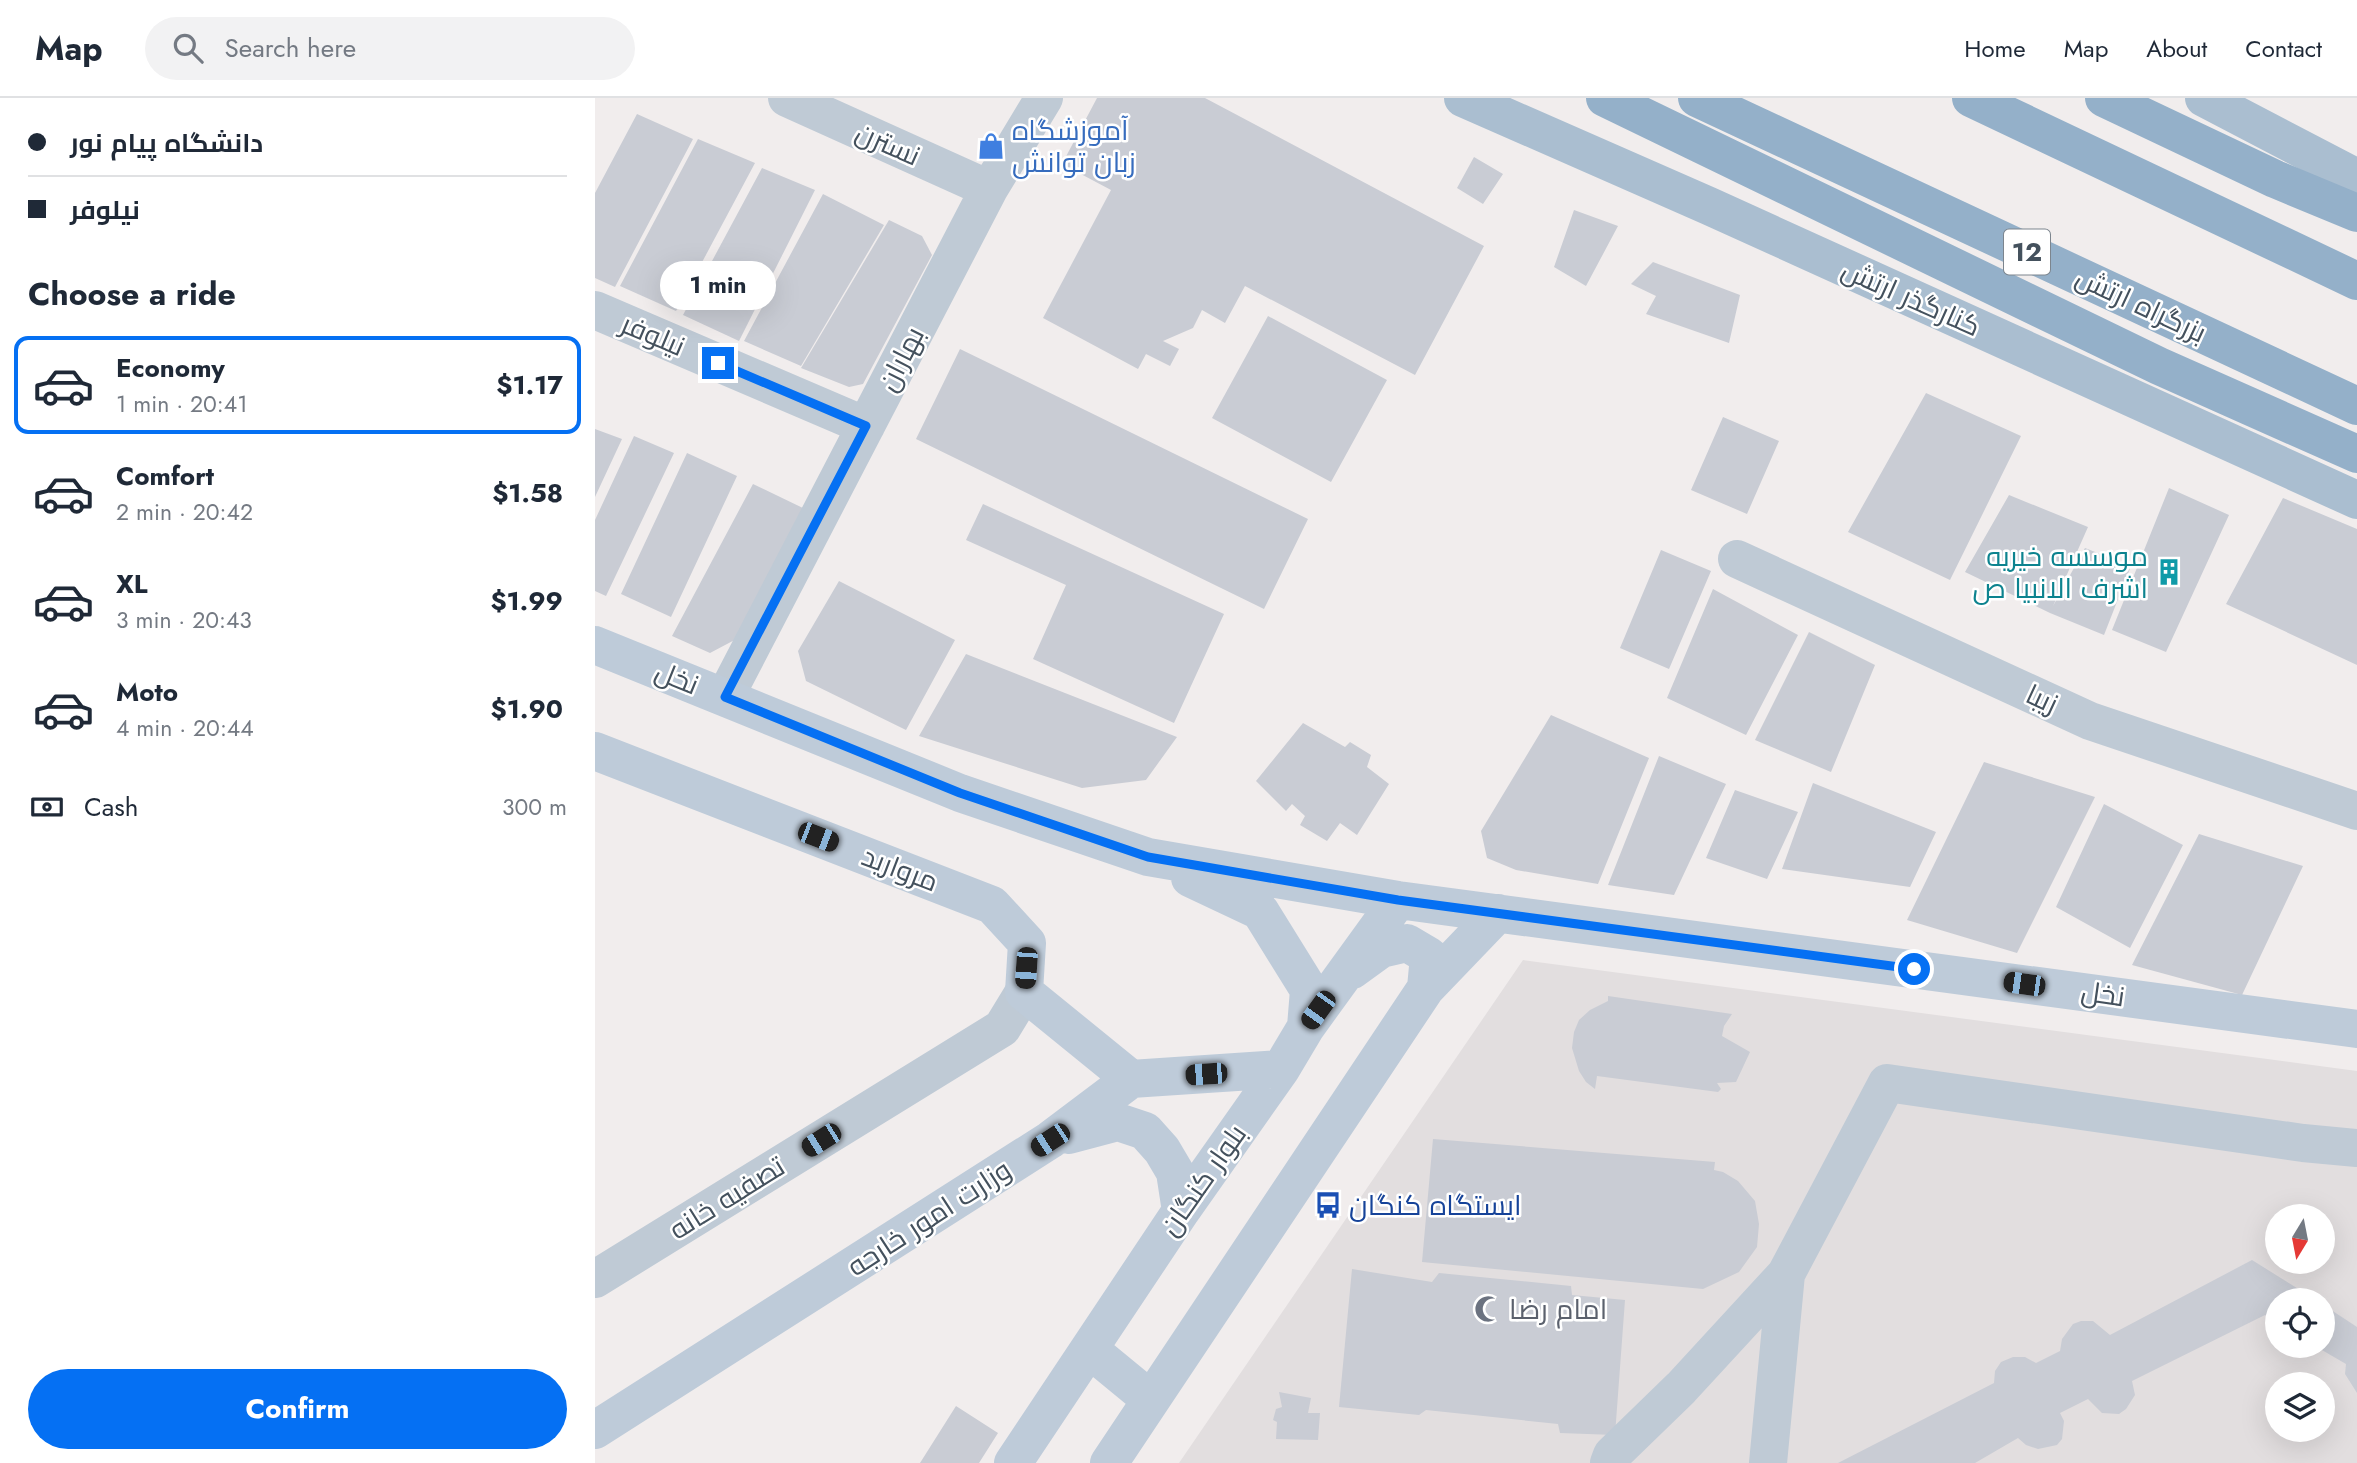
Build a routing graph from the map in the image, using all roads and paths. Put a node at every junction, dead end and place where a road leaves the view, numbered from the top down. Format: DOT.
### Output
graph roads {
  1 [pos="787,98"];
  2 [pos="1044,98"];
  3 [pos="1463,98"];
  4 [pos="1605,98"];
  5 [pos="1697,98"];
  6 [pos="1971,98"];
  7 [pos="2104,98"];
  8 [pos="2204,98"];
  9 [pos="2357,178"];
  10 [pos="989,189"];
  11 [pos="2357,213"];
  12 [pos="2357,281"];
  13 [pos="595,310"];
  14 [pos="2357,406"];
  15 [pos="866,426"];
  16 [pos="2357,454"];
  17 [pos="2357,500"];
  18 [pos="1737,559"];
  19 [pos="595,645"];
  20 [pos="725,697"];
  21 [pos="595,751"];
  22 [pos="2357,811"];
  23 [pos="1148,857"];
  24 [pos="1398,900"];
  25 [pos="1498,913"];
  26 [pos="1342,977"];
  27 [pos="1426,988"];
  28 [pos="1024,992"];
  29 [pos="1306,1027"];
  30 [pos="2357,1029"];
  31 [pos="1281,1069"];
  32 [pos="1131,1079"];
  33 [pos="1050,1140"];
  34 [pos="2357,1148"];
  35 [pos="1181,1210"];
  36 [pos="1786,1274"];
  37 [pos="595,1279"];
  38 [pos="1089,1349"];
  39 [pos="1151,1400"];
  40 [pos="595,1430"];
  41 [pos="1013,1463"];
  42 [pos="1109,1463"];
  43 [pos="1609,1463"];
  44 [pos="1768,1463"];
  1 -- 10 [label="street, نسترن"];
  2 -- 10 [label="street, بهاران"];
  3 -- 17 [label="main road, کنارگذر ارتش"];
  4 -- 16 [label="highway"];
  5 -- 14 [label="highway, بزرگراه ارتش / 12"];
  6 -- 12 [label="highway"];
  7 -- 11 [label="highway"];
  8 -- 9 [label="main road"];
  10 -- 15 [label="street, بهاران"];
  13 -- 15 [label="street, نیلوفر"];
  15 -- 20 [label="street, بهاران"];
  18 -- 22 [label="street, زیبا"];
  19 -- 20 [label="main road, نخل"];
  20 -- 23 [label="main road, نخل"];
  21 -- 28 [label="main road, مروارید"];
  23 -- 24 [label="main road, نخل"];
  23 -- 29 [label="main road"];
  24 -- 25 [label="main road, نخل"];
  24 -- 26 [label="main road, بلوار کنگان"];
  25 -- 27 [label="main road"];
  25 -- 30 [label="main road, نخل"];
  26 -- 27 [label="main road"];
  26 -- 29 [label="main road, بلوار کنگان"];
  27 -- 39 [label="main road"];
  28 -- 32 [label="main road"];
  28 -- 37 [label="street, تصفیه خانه"];
  29 -- 31 [label="main road, بلوار کنگان"];
  31 -- 32 [label="main road"];
  31 -- 35 [label="main road, بلوار کنگان"];
  32 -- 33 [label="main road, وزارت امور خارجه"];
  33 -- 35 [label="main road"];
  33 -- 40 [label="main road, وزارت امور خارجه"];
  34 -- 36 [label="street"];
  35 -- 38 [label="main road, بلوار کنگان"];
  36 -- 43 [label="street"];
  36 -- 44 [label="street"];
  38 -- 39 [label="main road"];
  38 -- 41 [label="main road, بلوار کنگان"];
  39 -- 42 [label="main road"];
}
